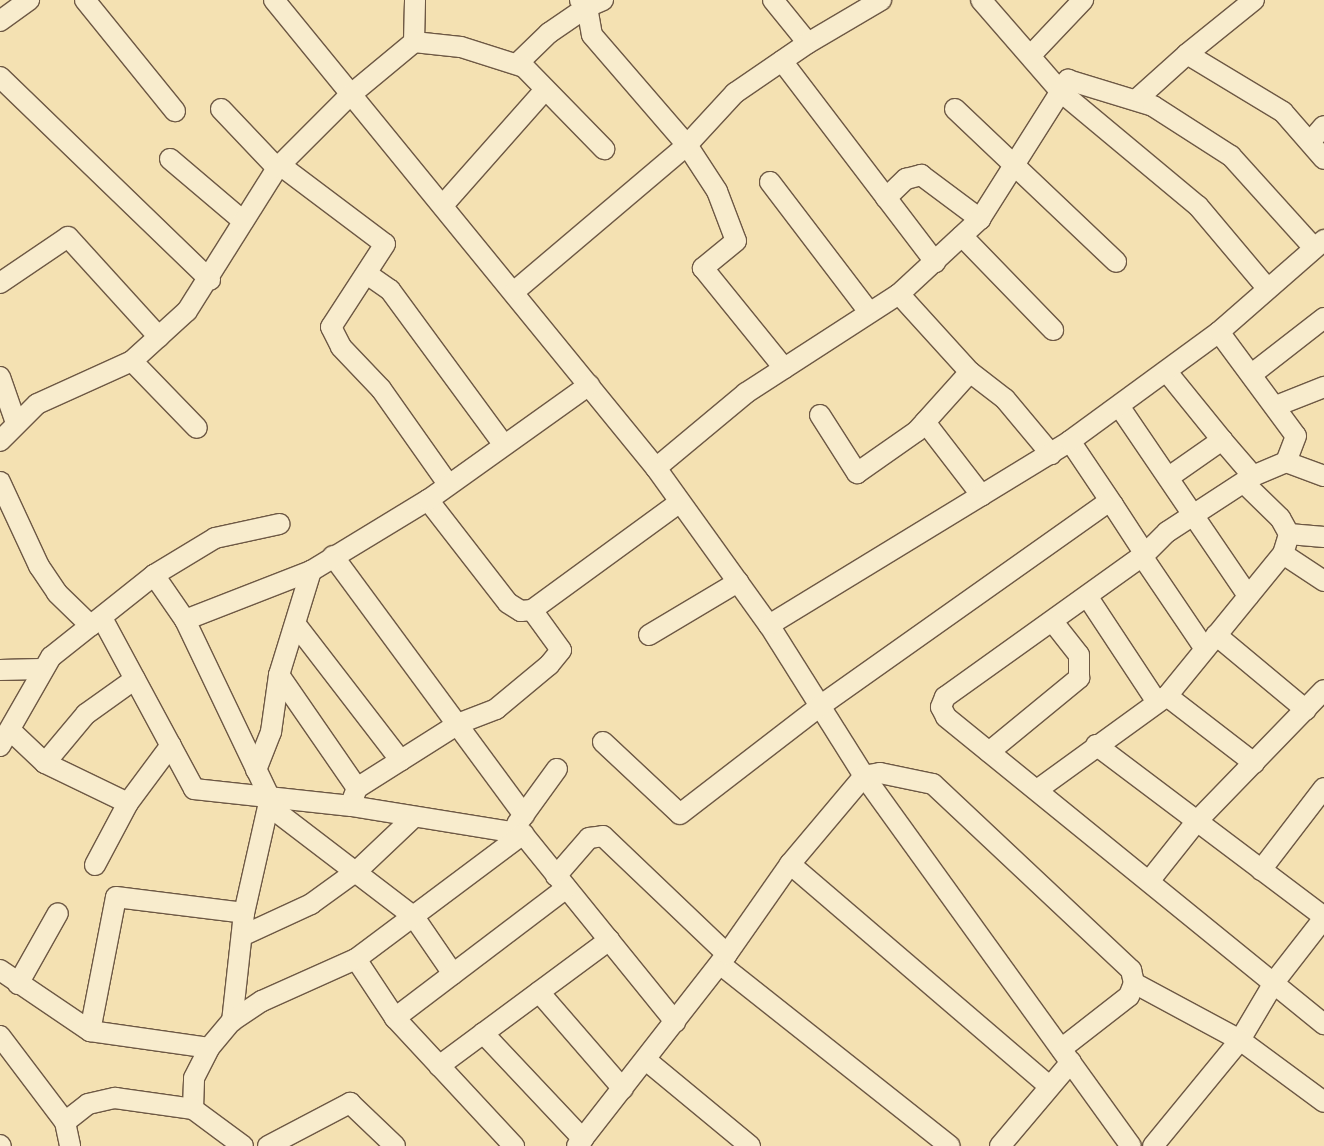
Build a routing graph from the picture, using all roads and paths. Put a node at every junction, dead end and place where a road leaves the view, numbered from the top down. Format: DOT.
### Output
graph roads {
  1 [pos="29,0"];
  2 [pos="85,0"];
  3 [pos="274,0"];
  4 [pos="773,0"];
  5 [pos="881,0"];
  6 [pos="981,0"];
  7 [pos="1083,0"];
  8 [pos="1254,0"];
  9 [pos="413,1"];
  10 [pos="590,2"];
  11 [pos="0,21"];
  12 [pos="414,42"];
  13 [pos="808,43"];
  14 [pos="1187,54"];
  15 [pos="1031,55"];
  16 [pos="782,61"];
  17 [pos="516,64"];
  18 [pos="0,77"];
  19 [pos="545,90"];
  20 [pos="1061,92"];
  21 [pos="349,96"];
  22 [pos="1136,100"];
  23 [pos="221,109"];
  24 [pos="955,109"];
  25 [pos="175,111"];
  26 [pos="1324,126"];
  27 [pos="1310,142"];
  28 [pos="687,145"];
  29 [pos="604,149"];
  30 [pos="170,159"];
  31 [pos="1324,159"];
  32 [pos="1012,165"];
  33 [pos="279,167"];
  34 [pos="770,182"];
  35 [pos="886,198"];
  36 [pos="444,204"];
  37 [pos="980,219"];
  38 [pos="243,221"];
  39 [pos="962,236"];
  40 [pos="1319,244"];
  41 [pos="935,262"];
  42 [pos="1116,262"];
  43 [pos="367,274"];
  44 [pos="210,280"];
  45 [pos="0,283"];
  46 [pos="1268,288"];
  47 [pos="515,291"];
  48 [pos="899,294"];
  49 [pos="869,312"];
  50 [pos="1324,318"];
  51 [pos="1053,330"];
  52 [pos="1219,332"];
  53 [pos="160,337"];
  54 [pos="132,361"];
  55 [pos="784,368"];
  56 [pos="970,372"];
  57 [pos="1167,372"];
  58 [pos="1252,374"];
  59 [pos="0,377"];
  60 [pos="589,385"];
  61 [pos="1324,387"];
  62 [pos="1119,406"];
  63 [pos="1276,406"];
  64 [pos="820,415"];
  65 [pos="925,422"];
  66 [pos="16,423"];
  67 [pos="197,428"];
  68 [pos="1222,440"];
  69 [pos="0,441"];
  70 [pos="1070,441"];
  71 [pos="503,444"];
  72 [pos="1051,454"];
  73 [pos="1286,462"];
  74 [pos="656,468"];
  75 [pos="1324,476"];
  76 [pos="1169,478"];
  77 [pos="1248,480"];
  78 [pos="0,482"];
  79 [pos="448,484"];
  80 [pos="982,496"];
  81 [pos="428,500"];
  82 [pos="680,502"];
  83 [pos="1113,505"];
  84 [pos="1193,516"];
  85 [pos="279,524"];
  86 [pos="1289,534"];
  87 [pos="1324,537"];
  88 [pos="1283,554"];
  89 [pos="1143,555"];
  90 [pos="333,556"];
  91 [pos="311,571"];
  92 [pos="154,575"];
  93 [pos="1324,581"];
  94 [pos="738,582"];
  95 [pos="1087,596"];
  96 [pos="1248,596"];
  97 [pos="532,610"];
  98 [pos="185,620"];
  99 [pos="97,622"];
  100 [pos="1053,622"];
  101 [pos="297,626"];
  102 [pos="769,626"];
  103 [pos="649,635"];
  104 [pos="1211,642"];
  105 [pos="41,669"];
  106 [pos="0,670"];
  107 [pos="279,675"];
  108 [pos="135,679"];
  109 [pos="1324,690"];
  110 [pos="1162,699"];
  111 [pos="820,706"];
  112 [pos="1306,710"];
  113 [pos="460,723"];
  114 [pos="5,738"];
  115 [pos="603,742"];
  116 [pos="171,745"];
  117 [pos="1096,745"];
  118 [pos="989,752"];
  119 [pos="401,761"];
  120 [pos="45,763"];
  121 [pos="1254,763"];
  122 [pos="557,769"];
  123 [pos="256,770"];
  124 [pos="864,776"];
  125 [pos="1324,788"];
  126 [pos="1037,790"];
  127 [pos="354,797"];
  128 [pos="269,802"];
  129 [pos="128,804"];
  130 [pos="414,817"];
  131 [pos="1197,821"];
  132 [pos="519,827"];
  133 [pos="790,864"];
  134 [pos="95,865"];
  135 [pos="358,870"];
  136 [pos="1261,870"];
  137 [pos="1150,880"];
  138 [pos="561,882"];
  139 [pos="1322,912"];
  140 [pos="58,913"];
  141 [pos="244,913"];
  142 [pos="414,916"];
  143 [pos="244,935"];
  144 [pos="609,940"];
  145 [pos="356,959"];
  146 [pos="724,959"];
  147 [pos="0,970"];
  148 [pos="454,974"];
  149 [pos="1275,981"];
  150 [pos="1134,983"];
  151 [pos="18,984"];
  152 [pos="539,992"];
  153 [pos="395,1018"];
  154 [pos="232,1021"];
  155 [pos="675,1022"];
  156 [pos="1324,1024"];
  157 [pos="90,1031"];
  158 [pos="484,1032"];
  159 [pos="0,1036"];
  160 [pos="1240,1040"];
  161 [pos="209,1048"];
  162 [pos="1066,1056"];
  163 [pos="646,1060"];
  164 [pos="439,1066"];
  165 [pos="1049,1086"];
  166 [pos="623,1089"];
  167 [pos="1324,1102"];
  168 [pos="193,1110"];
  169 [pos="65,1122"];
  170 [pos="729,1140"];
  171 [pos="580,1143"];
  172 [pos="70,1146"];
  173 [pos="243,1146"];
  174 [pos="268,1146"];
  175 [pos="395,1146"];
  176 [pos="514,1146"];
  177 [pos="750,1146"];
  178 [pos="950,1146"];
  179 [pos="1000,1146"];
  180 [pos="1131,1146"];
  181 [pos="1153,1146"];
  1 -- 11 [label="street"];
  2 -- 25 [label="street"];
  3 -- 21 [label="street"];
  4 -- 13 [label="street"];
  5 -- 13 [label="street"];
  6 -- 15 [label="street"];
  7 -- 15 [label="street"];
  8 -- 14 [label="street"];
  9 -- 12 [label="street"];
  10 -- 17 [label="street"];
  10 -- 28 [label="street"];
  12 -- 17 [label="street"];
  12 -- 21 [label="street"];
  13 -- 16 [label="street"];
  14 -- 22 [label="street"];
  14 -- 27 [label="street"];
  15 -- 20 [label="street"];
  16 -- 28 [label="street"];
  16 -- 35 [label="street"];
  17 -- 19 [label="street"];
  18 -- 44 [label="street"];
  19 -- 29 [label="street"];
  19 -- 36 [label="street"];
  20 -- 22 [label="street"];
  20 -- 32 [label="street"];
  20 -- 46 [label="street"];
  21 -- 33 [label="street"];
  21 -- 36 [label="street"];
  22 -- 40 [label="street"];
  23 -- 33 [label="street"];
  24 -- 32 [label="street"];
  26 -- 27 [label="street"];
  27 -- 31 [label="street"];
  28 -- 47 [label="street"];
  28 -- 55 [label="street"];
  30 -- 38 [label="street"];
  32 -- 37 [label="street"];
  32 -- 42 [label="street"];
  33 -- 38 [label="street"];
  33 -- 43 [label="street"];
  34 -- 49 [label="street"];
  35 -- 37 [label="street"];
  35 -- 41 [label="street"];
  36 -- 47 [label="street"];
  37 -- 39 [label="street"];
  38 -- 44 [label="street"];
  39 -- 41 [label="street"];
  39 -- 51 [label="street"];
  40 -- 46 [label="street"];
  41 -- 48 [label="street"];
  43 -- 71 [label="street"];
  43 -- 79 [label="street"];
  44 -- 53 [label="street"];
  45 -- 53 [label="street"];
  46 -- 52 [label="street"];
  47 -- 60 [label="street"];
  48 -- 49 [label="street"];
  48 -- 56 [label="street"];
  49 -- 55 [label="street"];
  50 -- 58 [label="street"];
  52 -- 57 [label="street"];
  52 -- 58 [label="street"];
  53 -- 54 [label="street"];
  54 -- 66 [label="street"];
  54 -- 67 [label="street"];
  55 -- 74 [label="street"];
  56 -- 65 [label="street"];
  56 -- 72 [label="street"];
  57 -- 62 [label="street"];
  57 -- 68 [label="street"];
  58 -- 63 [label="street"];
  59 -- 66 [label="street"];
  60 -- 71 [label="street"];
  60 -- 74 [label="street"];
  61 -- 63 [label="street"];
  62 -- 70 [label="street"];
  62 -- 76 [label="street"];
  63 -- 73 [label="street"];
  64 -- 65 [label="street"];
  65 -- 80 [label="street"];
  66 -- 69 [label="street"];
  68 -- 76 [label="street"];
  68 -- 77 [label="street"];
  70 -- 72 [label="street"];
  70 -- 83 [label="street"];
  71 -- 79 [label="street"];
  72 -- 80 [label="street"];
  73 -- 75 [label="street"];
  73 -- 77 [label="street"];
  74 -- 82 [label="street"];
  76 -- 84 [label="street"];
  77 -- 84 [label="street"];
  77 -- 86 [label="street"];
  78 -- 99 [label="street"];
  79 -- 81 [label="street"];
  80 -- 102 [label="street"];
  81 -- 90 [label="street"];
  81 -- 97 [label="street"];
  82 -- 94 [label="street"];
  82 -- 97 [label="street"];
  83 -- 89 [label="street"];
  83 -- 111 [label="street"];
  84 -- 89 [label="street"];
  84 -- 96 [label="street"];
  85 -- 92 [label="street"];
  86 -- 87 [label="street"];
  86 -- 88 [label="street"];
  88 -- 93 [label="street"];
  88 -- 96 [label="street"];
  89 -- 95 [label="street"];
  89 -- 104 [label="street"];
  90 -- 91 [label="street"];
  90 -- 113 [label="street"];
  91 -- 98 [label="street"];
  91 -- 101 [label="street"];
  92 -- 98 [label="street"];
  92 -- 99 [label="street"];
  94 -- 102 [label="street"];
  94 -- 103 [label="street"];
  95 -- 100 [label="street"];
  95 -- 110 [label="street"];
  96 -- 104 [label="street"];
  97 -- 113 [label="street"];
  98 -- 123 [label="street"];
  99 -- 105 [label="street"];
  99 -- 108 [label="street"];
  100 -- 118 [label="street"];
  100 -- 118 [label="street"];
  101 -- 107 [label="street"];
  101 -- 119 [label="street"];
  102 -- 111 [label="street"];
  104 -- 110 [label="street"];
  104 -- 112 [label="street"];
  105 -- 106 [label="street"];
  105 -- 114 [label="street"];
  107 -- 123 [label="street"];
  107 -- 127 [label="street"];
  108 -- 116 [label="street"];
  108 -- 120 [label="street"];
  109 -- 112 [label="street"];
  110 -- 117 [label="street"];
  110 -- 121 [label="street"];
  111 -- 115 [label="street"];
  111 -- 124 [label="street"];
  112 -- 121 [label="street"];
  113 -- 119 [label="street"];
  113 -- 132 [label="street"];
  114 -- 120 [label="street"];
  116 -- 128 [label="street"];
  116 -- 129 [label="street"];
  117 -- 126 [label="street"];
  117 -- 131 [label="street"];
  118 -- 126 [label="street"];
  119 -- 127 [label="street"];
  120 -- 129 [label="street"];
  121 -- 131 [label="street"];
  122 -- 132 [label="street"];
  123 -- 128 [label="street"];
  124 -- 133 [label="street"];
  124 -- 150 [label="street"];
  124 -- 162 [label="street"];
  125 -- 136 [label="street"];
  126 -- 137 [label="street"];
  127 -- 128 [label="street"];
  127 -- 130 [label="street"];
  128 -- 135 [label="street"];
  128 -- 141 [label="street"];
  129 -- 134 [label="street"];
  130 -- 132 [label="street"];
  130 -- 135 [label="street"];
  131 -- 136 [label="street"];
  131 -- 137 [label="street"];
  132 -- 138 [label="street"];
  132 -- 142 [label="street"];
  133 -- 146 [label="street"];
  133 -- 165 [label="street"];
  135 -- 142 [label="street"];
  135 -- 143 [label="street"];
  136 -- 139 [label="street"];
  137 -- 149 [label="street"];
  138 -- 144 [label="street"];
  138 -- 146 [label="street"];
  138 -- 148 [label="street"];
  139 -- 149 [label="street"];
  140 -- 151 [label="street"];
  141 -- 143 [label="street"];
  141 -- 157 [label="street"];
  142 -- 145 [label="street"];
  142 -- 148 [label="street"];
  143 -- 154 [label="street"];
  144 -- 152 [label="street"];
  144 -- 155 [label="street"];
  145 -- 153 [label="street"];
  145 -- 154 [label="street"];
  146 -- 155 [label="street"];
  146 -- 178 [label="street"];
  147 -- 151 [label="street"];
  148 -- 153 [label="street"];
  149 -- 156 [label="street"];
  149 -- 160 [label="street"];
  150 -- 160 [label="street"];
  150 -- 162 [label="street"];
  151 -- 157 [label="street"];
  152 -- 158 [label="street"];
  152 -- 166 [label="street"];
  153 -- 164 [label="street"];
  154 -- 161 [label="street"];
  155 -- 163 [label="street"];
  157 -- 161 [label="street"];
  158 -- 164 [label="street"];
  158 -- 171 [label="street"];
  159 -- 169 [label="street"];
  160 -- 167 [label="street"];
  160 -- 181 [label="street"];
  161 -- 168 [label="street"];
  162 -- 165 [label="street"];
  162 -- 180 [label="street"];
  163 -- 166 [label="street"];
  163 -- 170 [label="street"];
  164 -- 176 [label="street"];
  165 -- 179 [label="street"];
  166 -- 171 [label="street"];
  168 -- 169 [label="street"];
  168 -- 173 [label="street"];
  169 -- 172 [label="street"];
  170 -- 177 [label="street"];
  174 -- 175 [label="street"];
}
